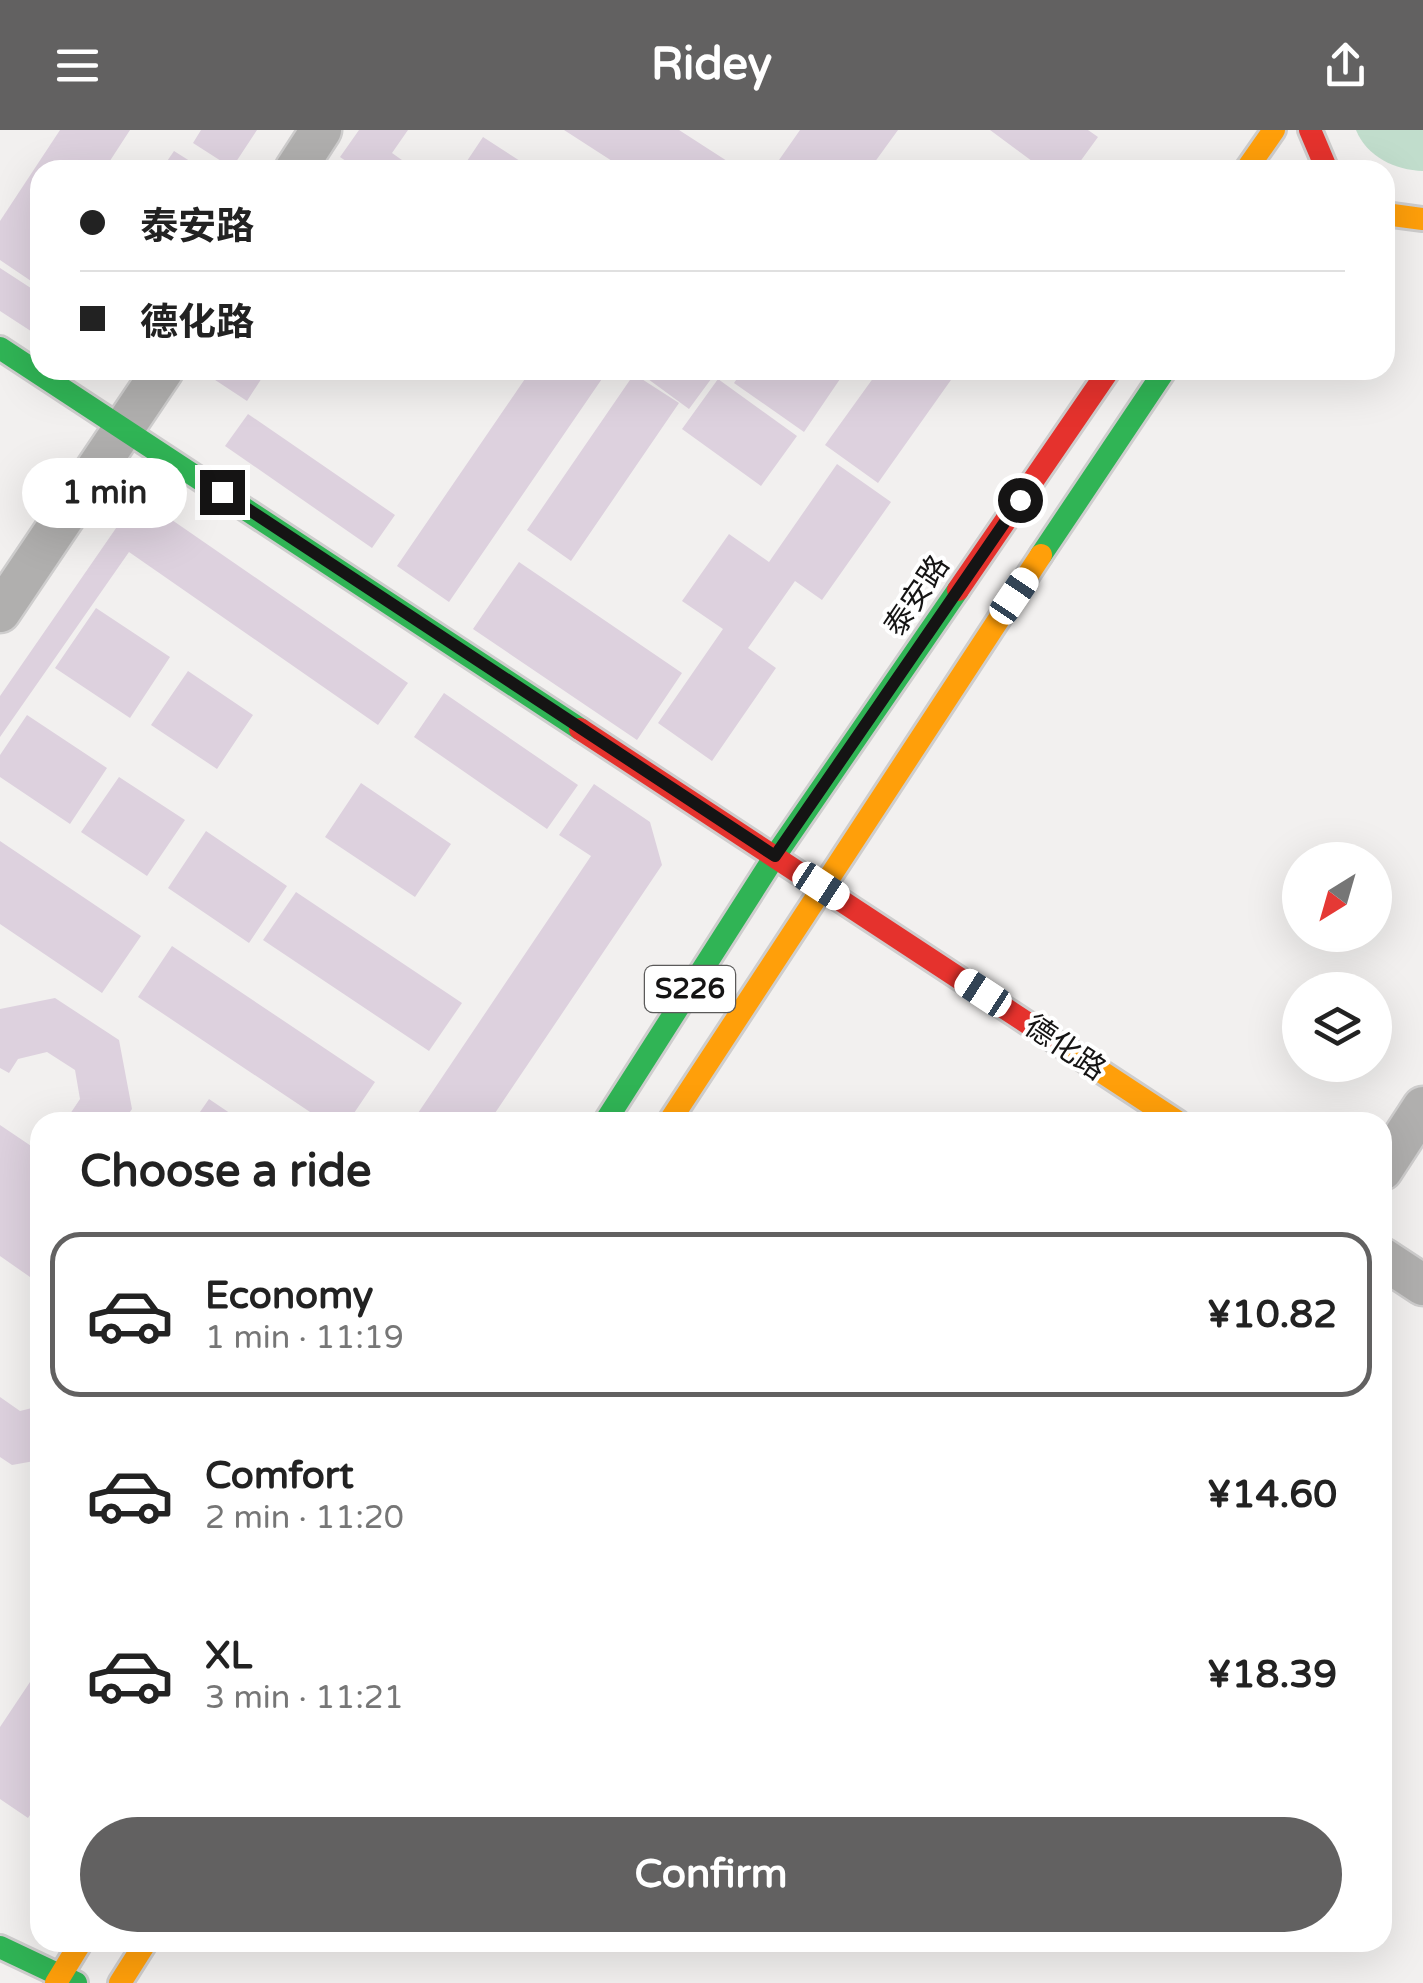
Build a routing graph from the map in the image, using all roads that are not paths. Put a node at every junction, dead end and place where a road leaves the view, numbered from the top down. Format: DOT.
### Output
graph roads {
  1 [pos="322,130"];
  2 [pos="1274,130"];
  3 [pos="1310,130"];
  4 [pos="302,160"];
  5 [pos="1253,160"];
  6 [pos="1323,160"];
  7 [pos="0,348"];
  8 [pos="30,367"];
  9 [pos="51,380"];
  10 [pos="156,380"];
  11 [pos="1102,380"];
  12 [pos="1158,380"];
  13 [pos="125,427"];
  14 [pos="0,612"];
  15 [pos="775,856"];
  16 [pos="821,886"];
  17 [pos="1423,1107"];
  18 [pos="611,1112"];
  19 [pos="675,1112"];
  20 [pos="1163,1112"];
  21 [pos="1392,1155"];
  22 [pos="1392,1265"];
  23 [pos="1423,1285"];
  24 [pos="0,1946"];
  25 [pos="77,1952"];
  26 [pos="140,1952"];
  27 [pos="64,1981"];
  28 [pos="120,1983"];
  1 -- 4 [label="street"];
  2 -- 5 [label="main road"];
  3 -- 6 [label="main road"];
  7 -- 8 [label="main road, 德化路"];
  9 -- 13 [label="main road, 德化路"];
  10 -- 13 [label="street"];
  11 -- 15 [label="main road, 泰安路 / S226"];
  12 -- 16 [label="main road, S226"];
  13 -- 14 [label="street"];
  13 -- 15 [label="main road, 德化路"];
  15 -- 16 [label="main road, 德化路"];
  15 -- 18 [label="main road, S226"];
  16 -- 19 [label="main road, S226"];
  16 -- 20 [label="main road, 德化路"];
  17 -- 21 [label="street"];
  22 -- 23 [label="street"];
  24 -- 27 [label="main road"];
  25 -- 27 [label="main road"];
  26 -- 28 [label="main road"];
}
